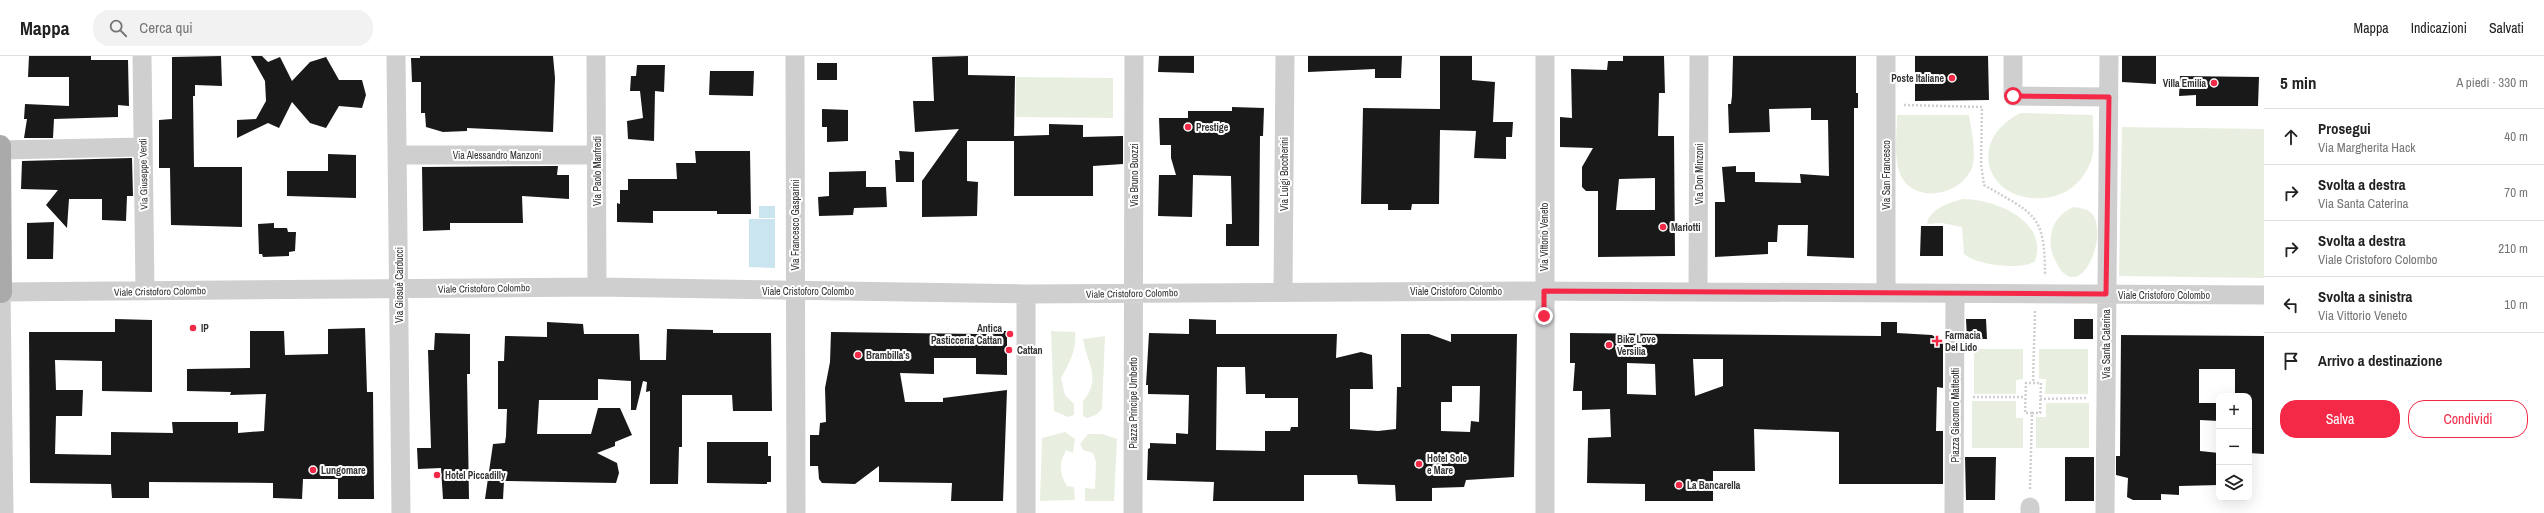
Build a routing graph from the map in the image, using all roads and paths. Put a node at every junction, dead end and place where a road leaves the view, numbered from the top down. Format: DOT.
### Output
graph roads {
  1 [pos="142,56"];
  2 [pos="396,56"];
  3 [pos="596,56"];
  4 [pos="794,56"];
  5 [pos="1134,56"];
  6 [pos="1285,56"];
  7 [pos="1544,56"];
  8 [pos="1699,56"];
  9 [pos="1886,56"];
  10 [pos="2013,56"];
  11 [pos="2109,56"];
  12 [pos="2109,97"];
  13 [pos="1886,104"];
  14 [pos="0,146"];
  15 [pos="142,147"];
  16 [pos="0,150"];
  17 [pos="398,155"];
  18 [pos="597,155"];
  19 [pos="598,287"];
  20 [pos="399,289"];
  21 [pos="145,291"];
  22 [pos="1544,291"];
  23 [pos="1,292"];
  24 [pos="795,292"];
  25 [pos="1283,292"];
  26 [pos="1698,292"];
  27 [pos="1133,293"];
  28 [pos="1886,293"];
  29 [pos="1026,294"];
  30 [pos="1955,294"];
  31 [pos="2106,294"];
  32 [pos="2264,295"];
  33 [pos="2040,298"];
  34 [pos="2033,383"];
  35 [pos="1972,397"];
  36 [pos="2025,397"];
  37 [pos="2091,398"];
  38 [pos="2040,399"];
  39 [pos="2032,413"];
  40 [pos="2030,510"];
  41 [pos="4,513"];
  42 [pos="401,513"];
  43 [pos="796,513"];
  44 [pos="1026,513"];
  45 [pos="1133,513"];
  46 [pos="1545,513"];
  47 [pos="1954,513"];
  48 [pos="2105,513"];
  1 -- 15 [label="street, Via Giuseppe Verdi"];
  2 -- 17 [label="street, Via Giosuè Carducci"];
  3 -- 18 [label="street, Via Paolo Manfredi"];
  4 -- 24 [label="street, Via Francesco Gasparini"];
  5 -- 27 [label="street, Via Bruno Buozzi"];
  6 -- 25 [label="street, Via Luigi Boccherini"];
  7 -- 22 [label="street, Via Vittorio Veneto"];
  8 -- 26 [label="street, Via Don Minzoni"];
  9 -- 13 [label="street, Via San Francesco"];
  10 -- 12 [label="street"];
  11 -- 12 [label="street, Via Santa Caterina"];
  12 -- 31 [label="street, Via Santa Caterina"];
  13 -- 28 [label="street, Via San Francesco"];
  13 -- 33 [label="path"];
  14 -- 16 [label="main road"];
  15 -- 16 [label="street"];
  15 -- 21 [label="street, Via Giuseppe Verdi"];
  16 -- 23 [label="main road"];
  17 -- 18 [label="street, Via Alessandro Manzoni"];
  17 -- 20 [label="street, Via Giosuè Carducci"];
  18 -- 19 [label="street, Via Paolo Manfredi"];
  19 -- 20 [label="street, Viale Cristoforo Colombo"];
  19 -- 24 [label="street, Viale Cristoforo Colombo"];
  20 -- 21 [label="street, Viale Cristoforo Colombo"];
  20 -- 42 [label="street, Via Giosuè Carducci"];
  21 -- 23 [label="street, Viale Cristoforo Colombo"];
  22 -- 25 [label="street, Viale Cristoforo Colombo"];
  22 -- 26 [label="street, Viale Cristoforo Colombo"];
  22 -- 46 [label="street, Via Vittorio Veneto"];
  23 -- 41 [label="street"];
  24 -- 29 [label="street, Viale Cristoforo Colombo"];
  24 -- 43 [label="street, Via Francesco Gasparini"];
  25 -- 27 [label="street, Viale Cristoforo Colombo"];
  26 -- 28 [label="street, Viale Cristoforo Colombo"];
  27 -- 29 [label="street, Viale Cristoforo Colombo"];
  27 -- 45 [label="street, Piazza Principe Umberto"];
  28 -- 30 [label="street, Viale Cristoforo Colombo"];
  29 -- 44 [label="street"];
  30 -- 33 [label="street, Viale Cristoforo Colombo"];
  30 -- 47 [label="street, Piazza Giacomo Matteotti"];
  31 -- 32 [label="street, Viale Cristoforo Colombo"];
  31 -- 33 [label="street, Viale Cristoforo Colombo"];
  31 -- 48 [label="street, Via Santa Caterina"];
  33 -- 34 [label="path"];
  34 -- 36 [label="path"];
  34 -- 38 [label="path"];
  35 -- 36 [label="path"];
  36 -- 39 [label="path"];
  37 -- 38 [label="path"];
  38 -- 39 [label="path"];
  39 -- 40 [label="path"];
}
